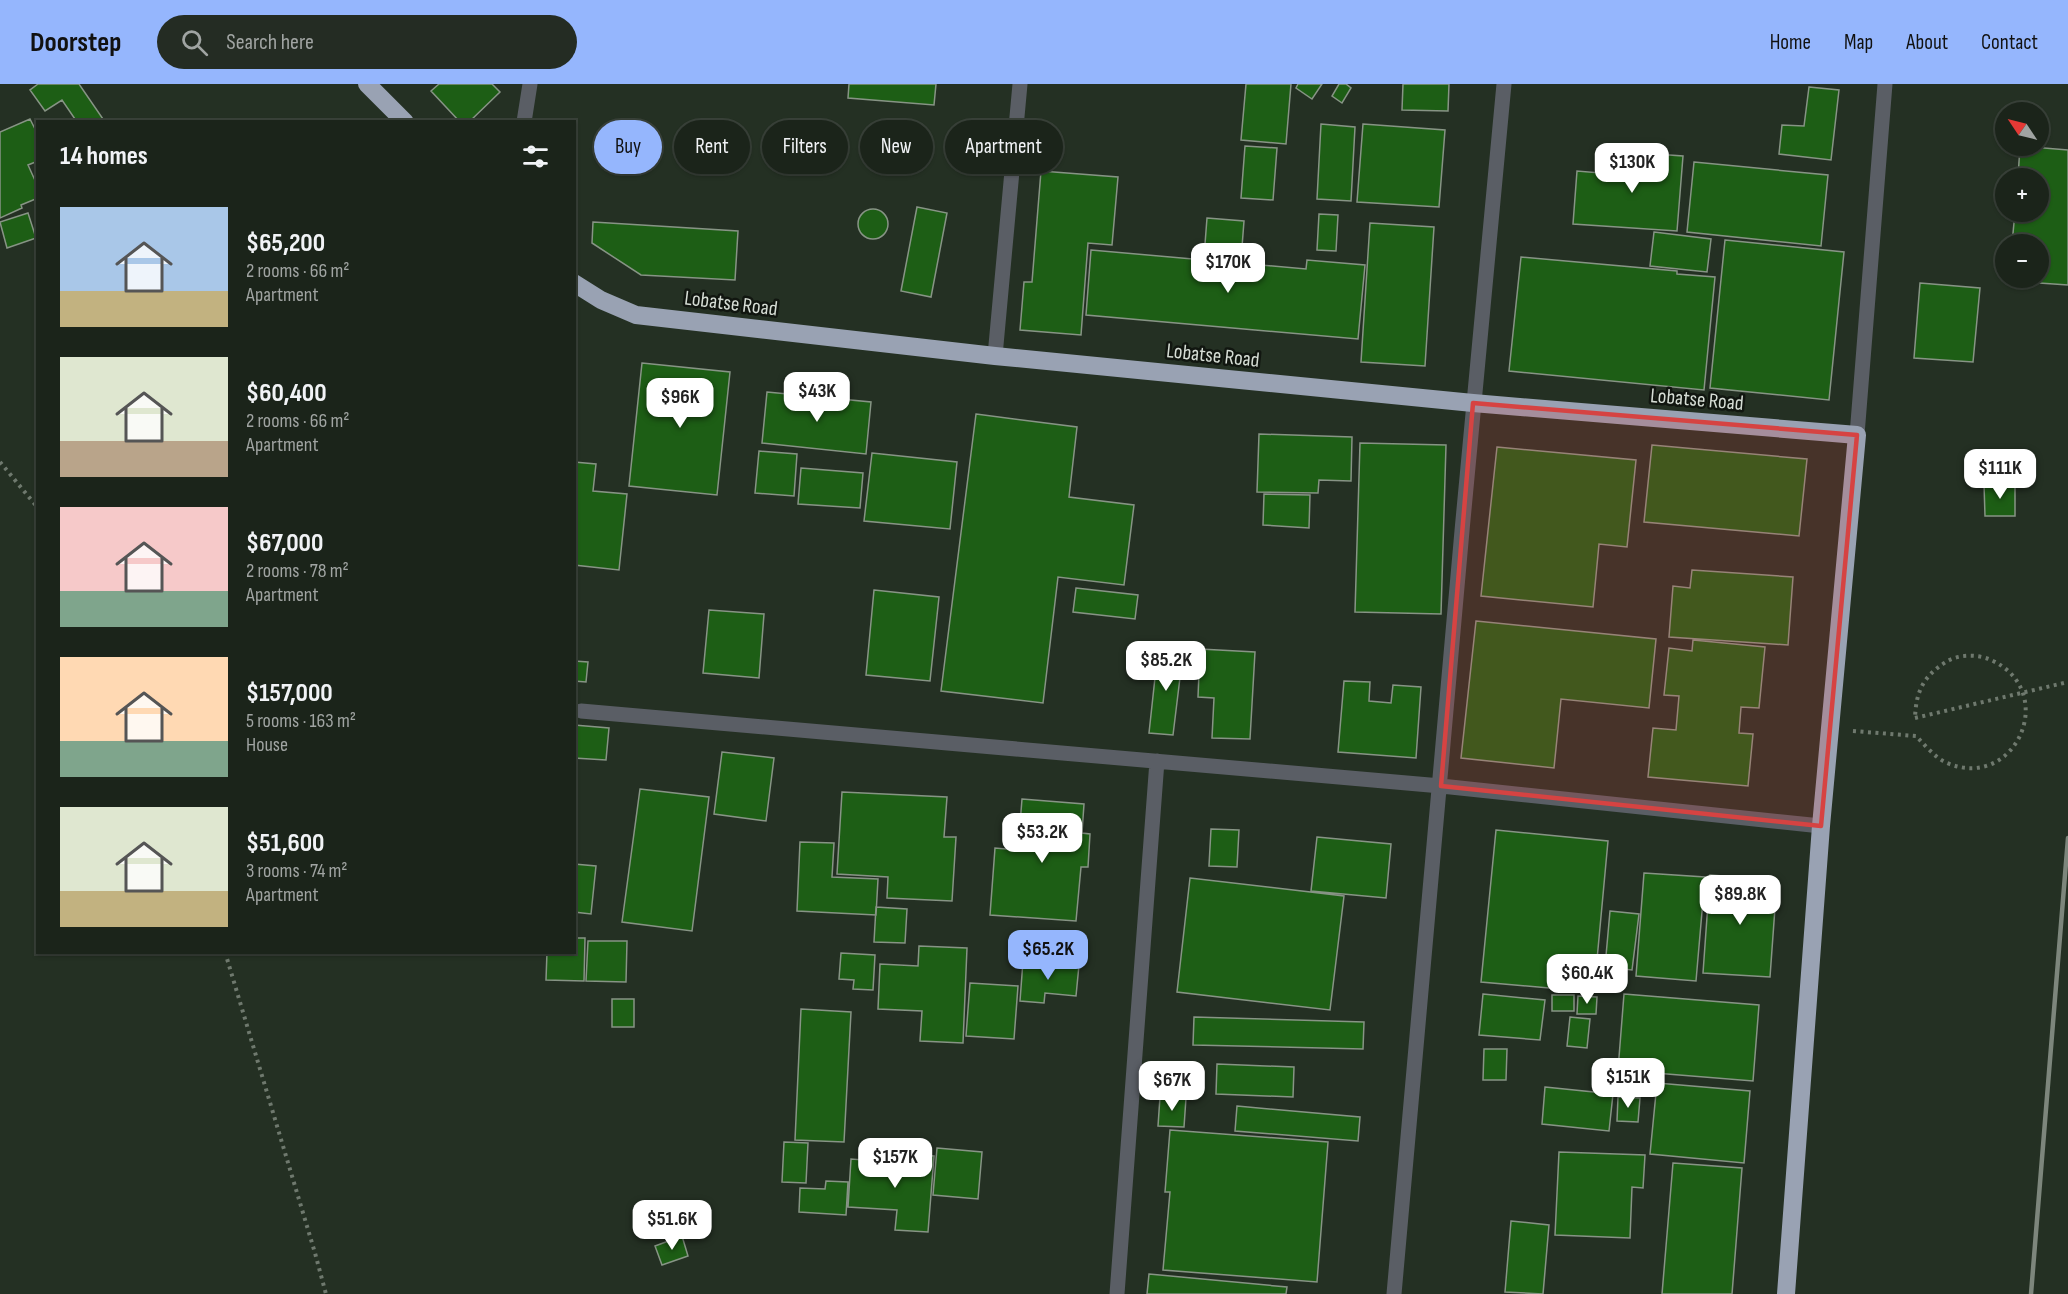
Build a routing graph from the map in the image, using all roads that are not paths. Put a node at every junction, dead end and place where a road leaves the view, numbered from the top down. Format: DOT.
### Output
graph roads {
  1 [pos="367,84"];
  2 [pos="530,84"];
  3 [pos="1020,84"];
  4 [pos="1504,84"];
  5 [pos="1885,84"];
  6 [pos="403,120"];
  7 [pos="524,120"];
  8 [pos="576,284"];
  9 [pos="995,356"];
  10 [pos="1473,403"];
  11 [pos="1857,435"];
  12 [pos="581,711"];
  13 [pos="1157,761"];
  14 [pos="1441,786"];
  15 [pos="1821,826"];
  16 [pos="1117,1294"];
  17 [pos="1394,1294"];
  18 [pos="1786,1294"];
  1 -- 6 [label="highway"];
  2 -- 7 [label="street"];
  3 -- 9 [label="street"];
  4 -- 10 [label="street"];
  5 -- 11 [label="street"];
  8 -- 9 [label="highway, Lobatse Road"];
  9 -- 10 [label="highway, Lobatse Road"];
  10 -- 11 [label="highway, Lobatse Road"];
  10 -- 14 [label="street"];
  11 -- 15 [label="highway"];
  12 -- 13 [label="street"];
  13 -- 14 [label="street"];
  13 -- 16 [label="street"];
  14 -- 15 [label="street"];
  14 -- 17 [label="street"];
  15 -- 18 [label="highway"];
}
